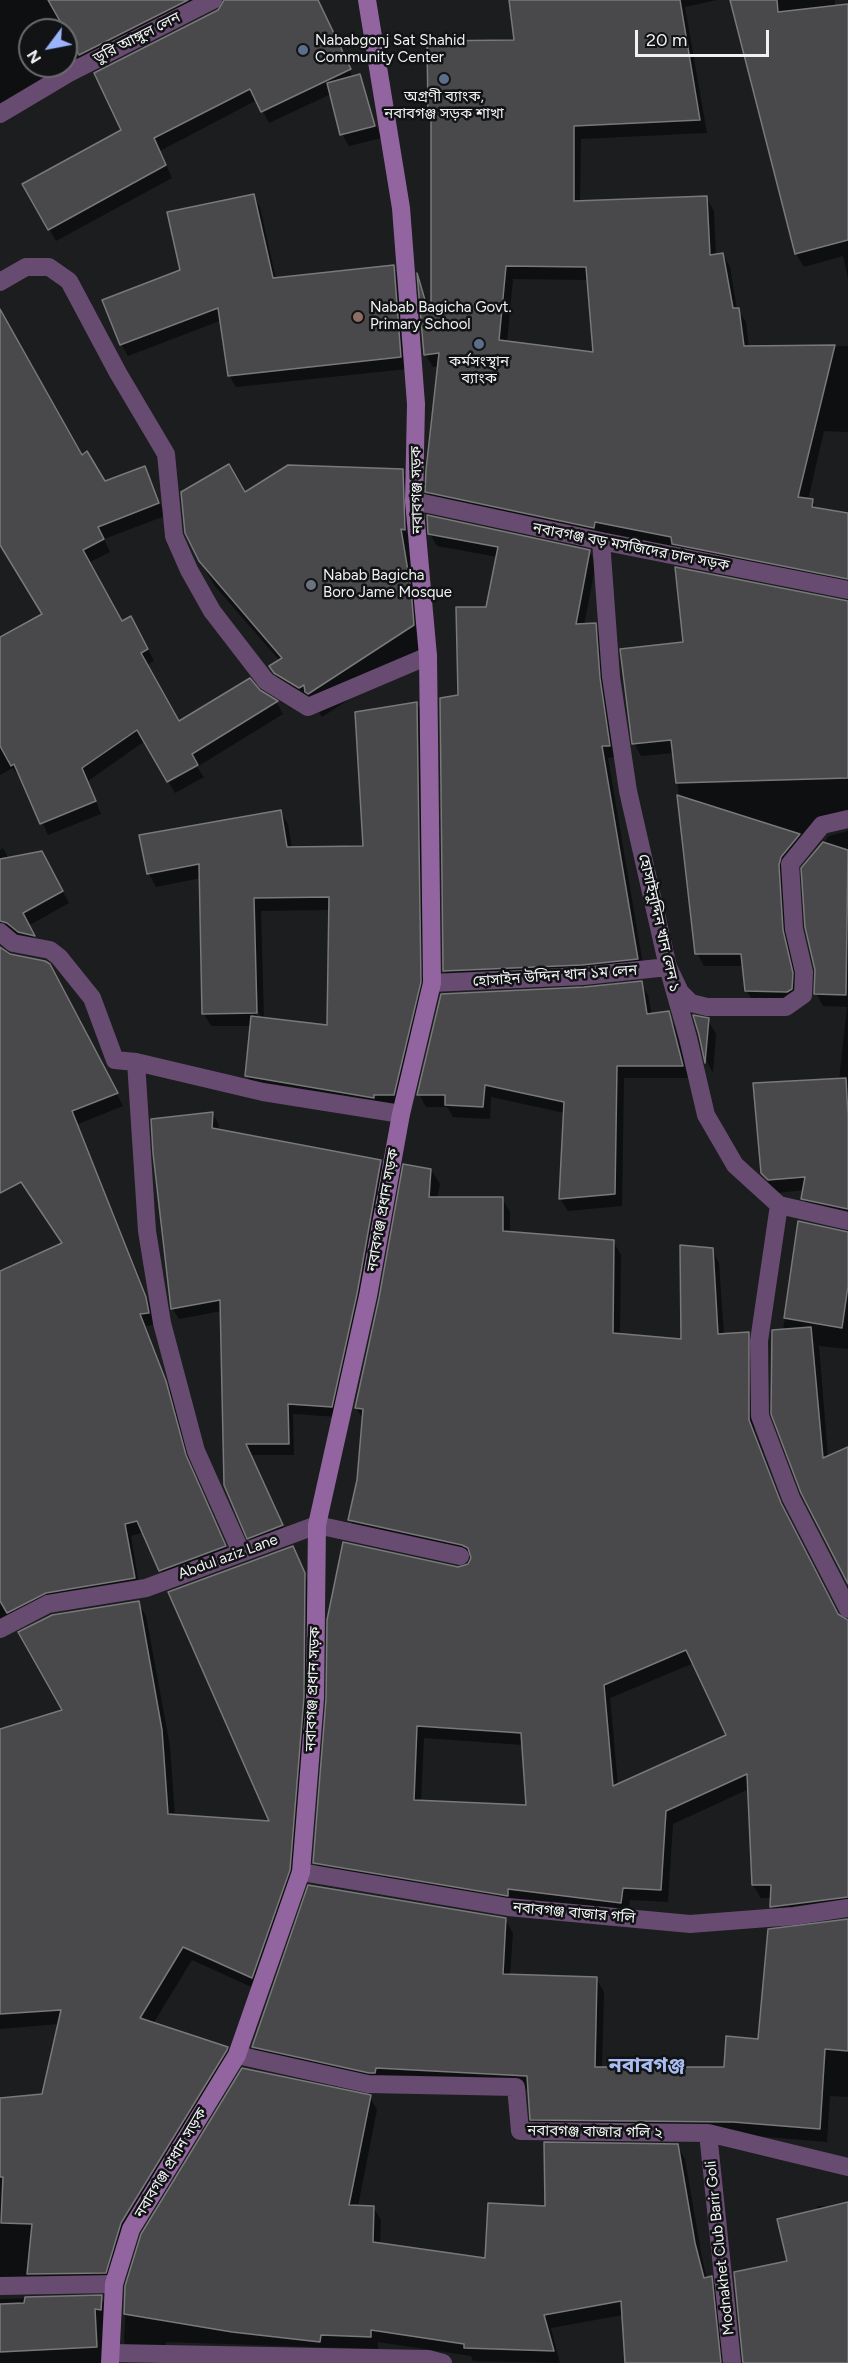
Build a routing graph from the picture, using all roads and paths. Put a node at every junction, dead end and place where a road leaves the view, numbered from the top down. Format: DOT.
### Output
graph roads {
  1 [pos="213,0"];
  2 [pos="367,0"];
  3 [pos="0,114"];
  4 [pos="0,282"];
  5 [pos="414,501"];
  6 [pos="602,542"];
  7 [pos="848,590"];
  8 [pos="428,656"];
  9 [pos="848,819"];
  10 [pos="0,932"];
  11 [pos="668,967"];
  12 [pos="432,983"];
  13 [pos="135,1062"];
  14 [pos="401,1114"];
  15 [pos="779,1205"];
  16 [pos="848,1221"];
  17 [pos="317,1525"];
  18 [pos="241,1552"];
  19 [pos="460,1557"];
  20 [pos="848,1609"];
  21 [pos="0,1629"];
  22 [pos="301,1872"];
  23 [pos="848,1908"];
  24 [pos="237,2055"];
  25 [pos="708,2133"];
  26 [pos="848,2166"];
  27 [pos="114,2284"];
  28 [pos="0,2286"];
  29 [pos="111,2358"];
  30 [pos="433,2362"];
  31 [pos="732,2363"];
  1 -- 3 [label="street, ডুরি আঙ্গুল লেন"];
  2 -- 5 [label="street, নবাবগঞ্জ সড়ক"];
  4 -- 8 [label="street"];
  5 -- 6 [label="street, নবাবগঞ্জ বড় মসজিদের ঢাল সড়ক"];
  5 -- 8 [label="street, নবাবগঞ্জ সড়ক"];
  6 -- 7 [label="street, নবাবগঞ্জ বড় মসজিদের ঢাল সড়ক"];
  6 -- 11 [label="street, হোসাইনুদ্দিন খান লেন ১"];
  8 -- 12 [label="street, নবাবগঞ্জ সড়ক"];
  9 -- 11 [label="street"];
  10 -- 13 [label="street"];
  11 -- 12 [label="street, হোসাইন উদ্দিন খান ১ম লেন"];
  11 -- 15 [label="street, হোসাইনুদ্দিন খান লেন ১"];
  12 -- 14 [label="street, নবাবগঞ্জ প্রধান সড়ক"];
  13 -- 14 [label="street"];
  13 -- 18 [label="street"];
  14 -- 17 [label="street, নবাবগঞ্জ প্রধান সড়ক"];
  15 -- 16 [label="street, হোসাইনুদ্দিন খান লেন ১"];
  15 -- 20 [label="street"];
  17 -- 18 [label="street, Abdul aziz Lane"];
  17 -- 19 [label="street"];
  17 -- 22 [label="street, নবাবগঞ্জ প্রধান সড়ক"];
  18 -- 21 [label="street, Abdul aziz Lane"];
  22 -- 23 [label="street, নবাবগঞ্জ বাজার গলি"];
  22 -- 24 [label="street, নবাবগঞ্জ প্রধান সড়ক"];
  24 -- 25 [label="street, নবাবগঞ্জ বাজার গলি ২"];
  24 -- 27 [label="street, নবাবগঞ্জ প্রধান সড়ক"];
  25 -- 26 [label="street, নবাবগঞ্জ বাজার গলি ২"];
  25 -- 31 [label="street, Modnakhet Club Barir Goli"];
  27 -- 28 [label="street"];
  27 -- 29 [label="street, নবাবগঞ্জ প্রধান সড়ক"];
  29 -- 30 [label="street"];
}
